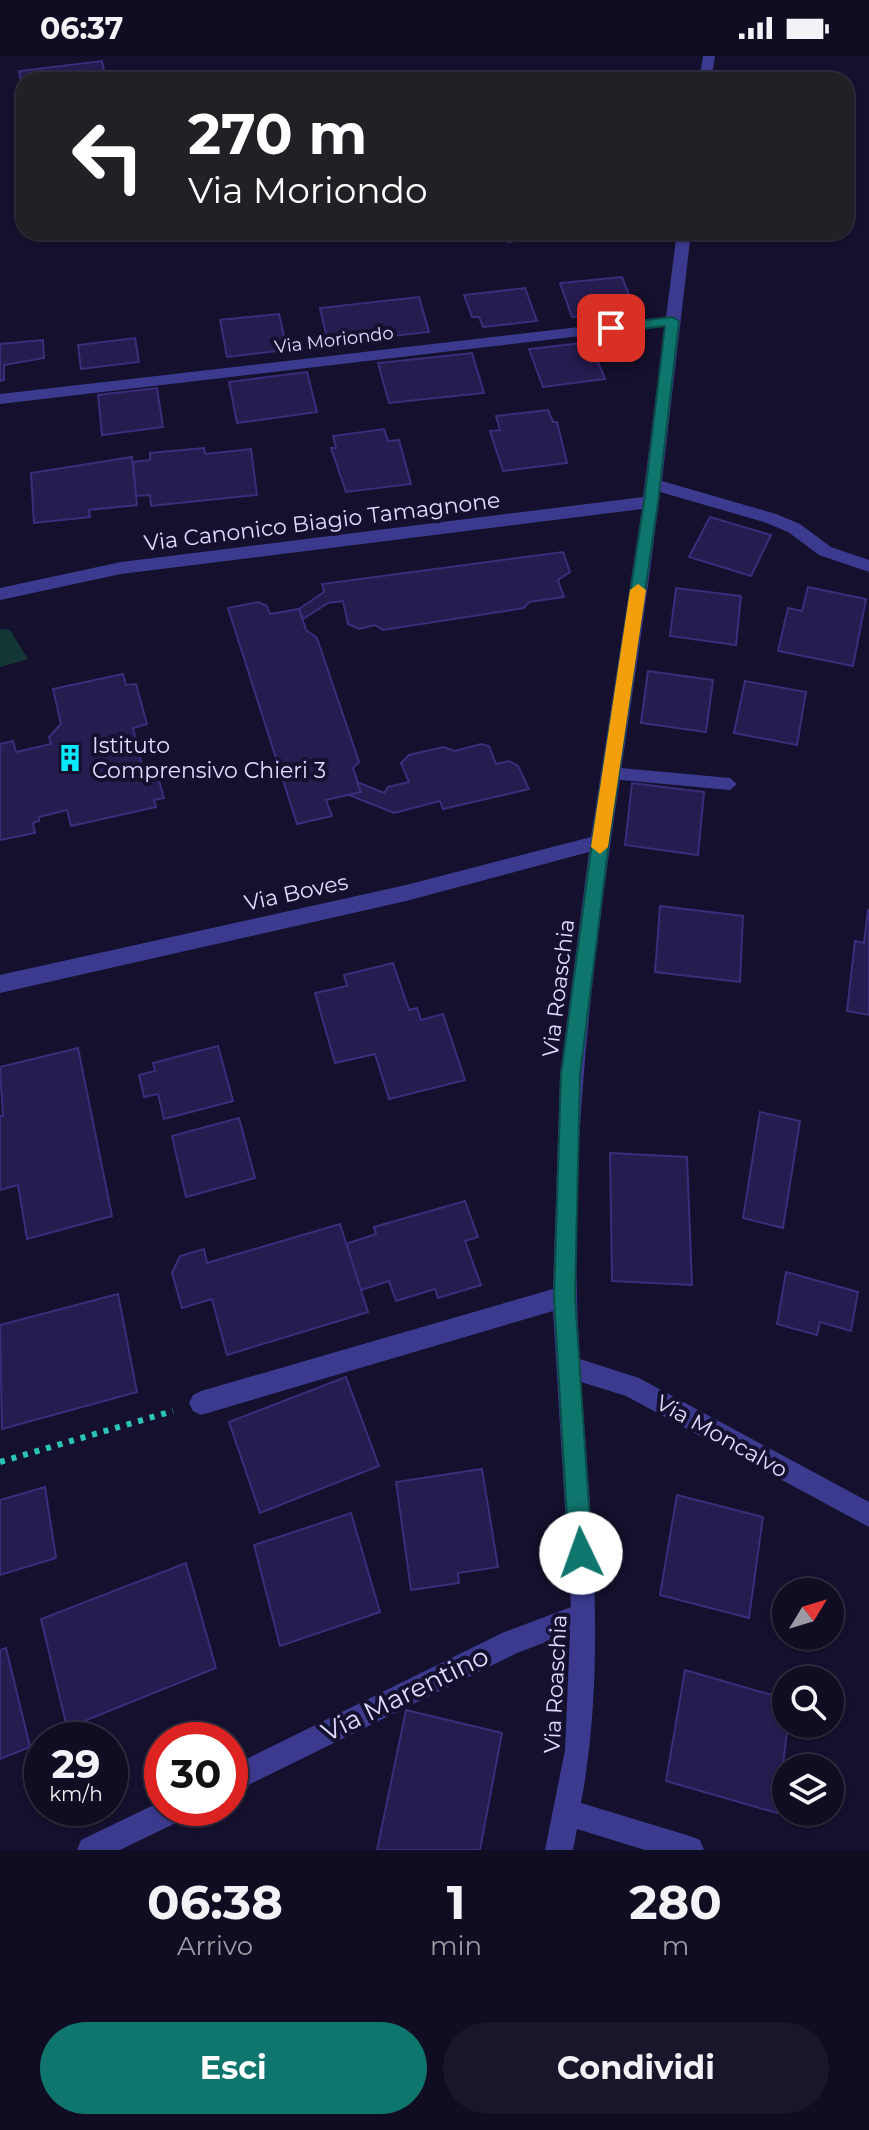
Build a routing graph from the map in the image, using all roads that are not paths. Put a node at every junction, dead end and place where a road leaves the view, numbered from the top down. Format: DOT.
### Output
graph roads {
  1 [pos="683,240"];
  2 [pos="672,321"];
  3 [pos="0,399"];
  4 [pos="652,493"];
  5 [pos="869,566"];
  6 [pos="0,594"];
  7 [pos="610,773"];
  8 [pos="730,784"];
  9 [pos="600,842"];
  10 [pos="0,984"];
  11 [pos="564,1297"];
  12 [pos="570,1367"];
  13 [pos="201,1403"];
  14 [pos="869,1515"];
  15 [pos="584,1615"];
  16 [pos="248,1772"];
  17 [pos="566,1812"];
  18 [pos="144,1824"];
  19 [pos="91,1850"];
  20 [pos="559,1850"];
  21 [pos="690,1850"];
  1 -- 2 [label="street, Via Roaschia"];
  2 -- 3 [label="street, Via Moriondo"];
  2 -- 4 [label="street, Via Roaschia"];
  4 -- 5 [label="street"];
  4 -- 6 [label="street, Via Canonico Biagio Tamagnone"];
  4 -- 7 [label="street, Via Roaschia"];
  7 -- 8 [label="lane"];
  7 -- 9 [label="street, Via Roaschia"];
  9 -- 10 [label="street, Via Boves"];
  9 -- 11 [label="street, Via Roaschia"];
  11 -- 12 [label="street, Via Roaschia"];
  11 -- 13 [label="street"];
  12 -- 14 [label="street, Via Moncalvo"];
  12 -- 15 [label="street, Via Roaschia"];
  15 -- 16 [label="street, Via Marentino"];
  15 -- 17 [label="street, Via Roaschia"];
  17 -- 20 [label="street, Via Roaschia"];
  17 -- 21 [label="street"];
  18 -- 19 [label="street"];
}
